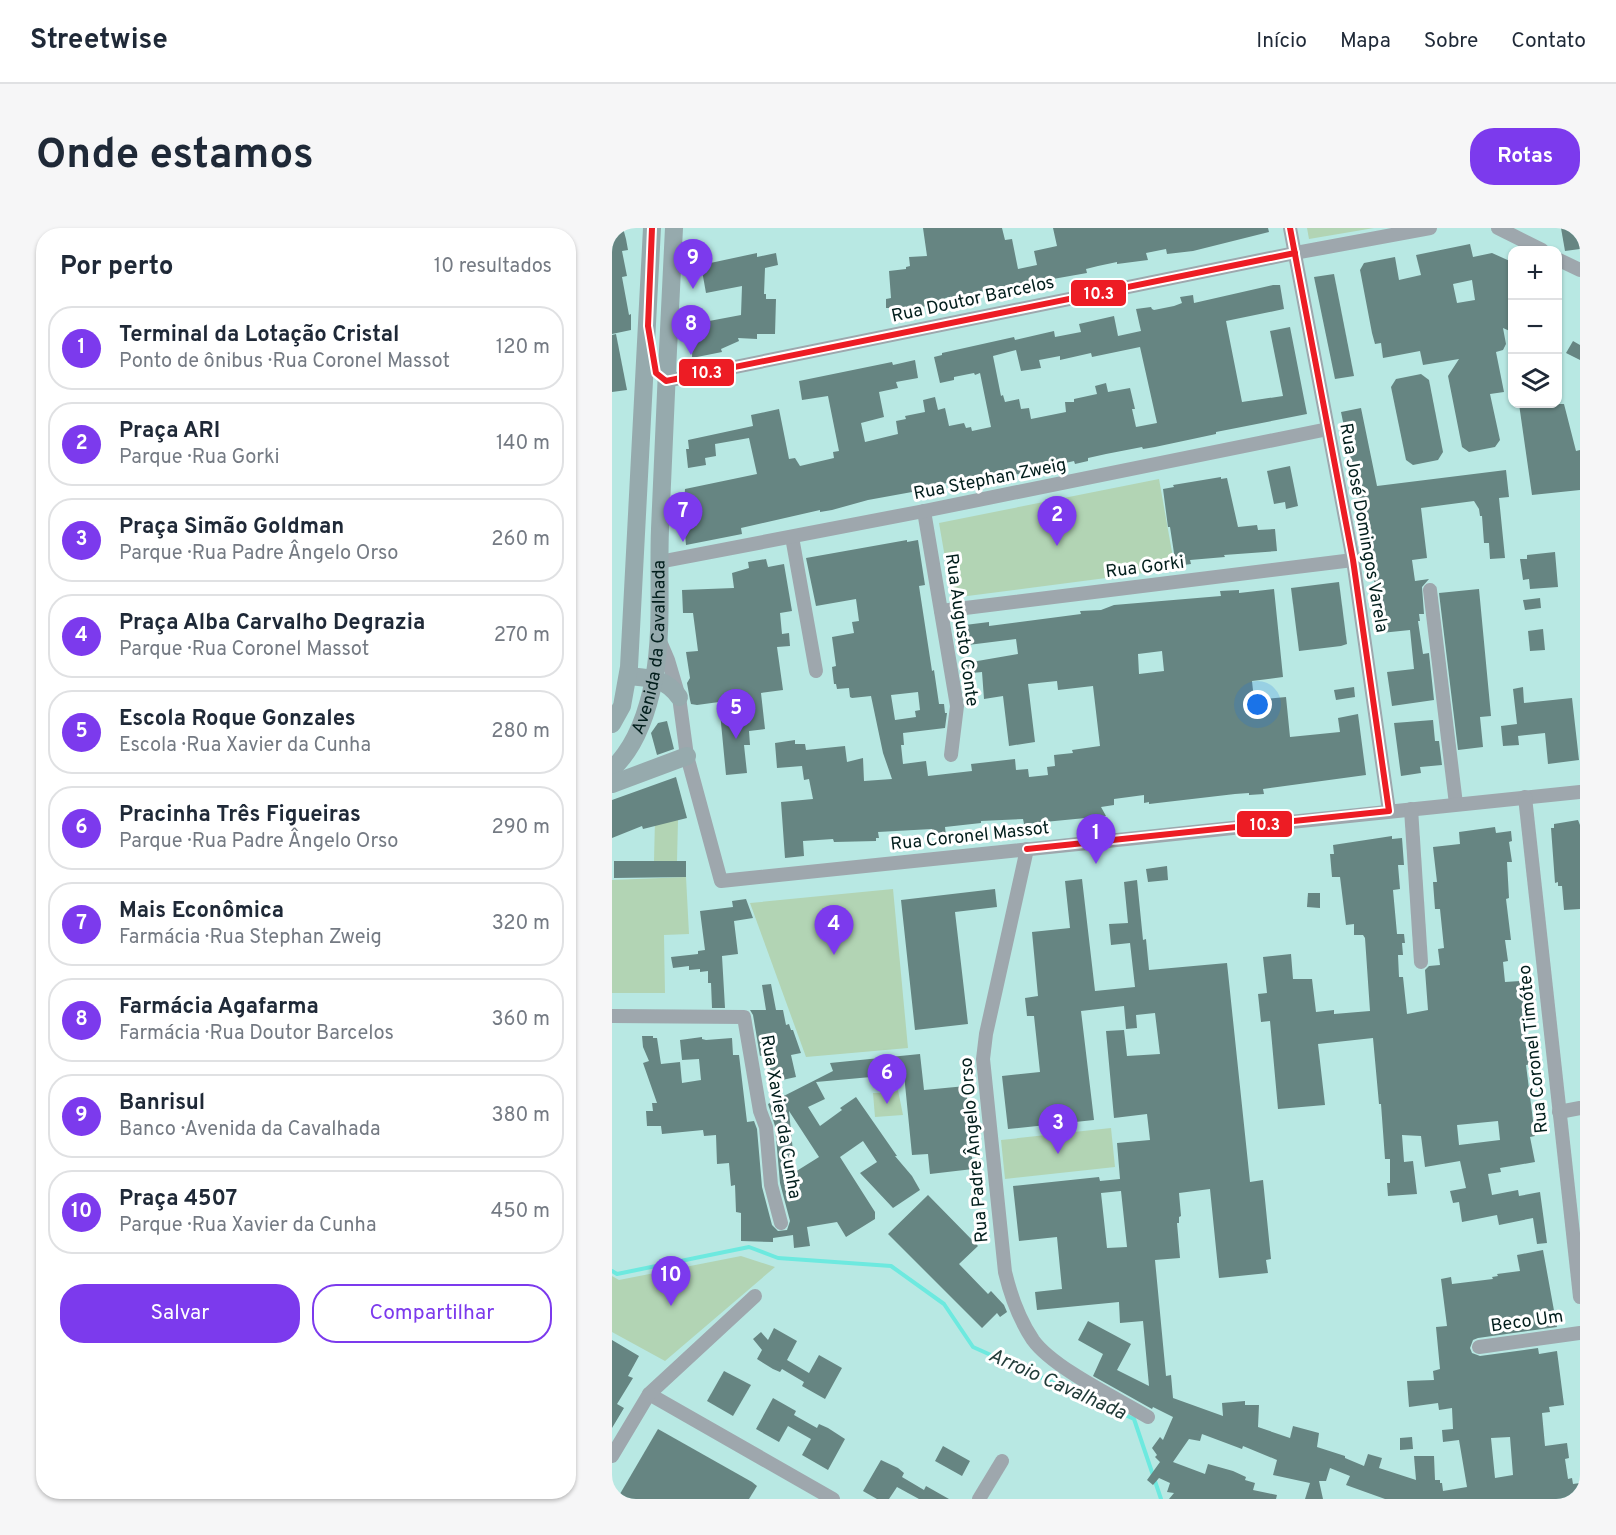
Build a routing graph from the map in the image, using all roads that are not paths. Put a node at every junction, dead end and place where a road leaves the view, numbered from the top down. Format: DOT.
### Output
graph roads {
  1 [pos="652,228"];
  2 [pos="674,228"];
  3 [pos="1290,228"];
  4 [pos="1426,228"];
  5 [pos="1498,228"];
  6 [pos="1534,246"];
  7 [pos="1294,253"];
  8 [pos="1562,261"];
  9 [pos="1580,270"];
  10 [pos="648,326"];
  11 [pos="666,381"];
  12 [pos="1328,429"];
  13 [pos="924,511"];
  14 [pos="792,537"];
  15 [pos="1353,560"];
  16 [pos="659,562"];
  17 [pos="1430,590"];
  18 [pos="941,611"];
  19 [pos="658,637"];
  20 [pos="816,670"];
  21 [pos="629,676"];
  22 [pos="654,679"];
  23 [pos="679,697"];
  24 [pos="612,723"];
  25 [pos="951,755"];
  26 [pos="687,756"];
  27 [pos="612,769"];
  28 [pos="612,784"];
  29 [pos="1580,792"];
  30 [pos="1525,797"];
  31 [pos="1456,804"];
  32 [pos="1411,809"];
  33 [pos="1389,811"];
  34 [pos="1028,849"];
  35 [pos="1421,962"];
  36 [pos="612,1016"];
  37 [pos="1580,1108"];
  38 [pos="1559,1112"];
  39 [pos="781,1223"];
  40 [pos="755,1296"];
  41 [pos="1580,1297"];
  42 [pos="1580,1333"];
  43 [pos="1479,1347"];
  44 [pos="649,1394"];
  45 [pos="1149,1417"];
  46 [pos="612,1456"];
  47 [pos="1002,1461"];
  48 [pos="833,1499"];
  49 [pos="979,1499"];
  1 -- 10 [label="main road, Avenida da Cavalhada"];
  2 -- 11 [label="main road, Avenida da Cavalhada"];
  3 -- 7 [label="street, Rua José Domingos Varela"];
  4 -- 7 [label="street, Rua Doutor Barcelos"];
  5 -- 6 [label="street"];
  7 -- 11 [label="street, Rua Doutor Barcelos"];
  7 -- 12 [label="street, Rua José Domingos Varela"];
  8 -- 9 [label="street"];
  10 -- 11 [label="main road"];
  10 -- 21 [label="main road, Avenida da Cavalhada"];
  11 -- 16 [label="main road, Avenida da Cavalhada"];
  12 -- 13 [label="street, Rua Stephan Zweig"];
  12 -- 15 [label="street, Rua José Domingos Varela"];
  13 -- 14 [label="street, Rua Stephan Zweig"];
  13 -- 18 [label="street, Rua Augusto Conte"];
  14 -- 16 [label="street, Rua Stephan Zweig"];
  14 -- 20 [label="street"];
  15 -- 18 [label="street, Rua Gorki"];
  15 -- 33 [label="street, Rua José Domingos Varela"];
  16 -- 19 [label="main road, Avenida da Cavalhada"];
  17 -- 31 [label="street"];
  18 -- 25 [label="street, Rua Augusto Conte"];
  19 -- 22 [label="main road, Avenida da Cavalhada"];
  19 -- 23 [label="street"];
  21 -- 22 [label="main road"];
  21 -- 24 [label="main road, Avenida da Cavalhada"];
  22 -- 23 [label="main road"];
  22 -- 27 [label="main road, Avenida da Cavalhada"];
  23 -- 26 [label="street"];
  26 -- 28 [label="main road"];
  26 -- 34 [label="street, Rua Coronel Massot"];
  29 -- 30 [label="street, Rua Coronel Massot"];
  30 -- 31 [label="street, Rua Coronel Massot"];
  30 -- 38 [label="street, Rua Coronel Timóteo"];
  31 -- 32 [label="street, Rua Coronel Massot"];
  32 -- 33 [label="street, Rua Coronel Massot"];
  32 -- 35 [label="street"];
  33 -- 34 [label="street, Rua Coronel Massot"];
  34 -- 45 [label="street, Rua Padre Ângelo Orso"];
  36 -- 39 [label="street, Rua Xavier da Cunha"];
  37 -- 38 [label="street"];
  38 -- 41 [label="street, Rua Coronel Timóteo"];
  40 -- 44 [label="street"];
  42 -- 43 [label="street, Beco Um"];
  44 -- 46 [label="street"];
  44 -- 48 [label="street"];
  47 -- 49 [label="street"];
}
